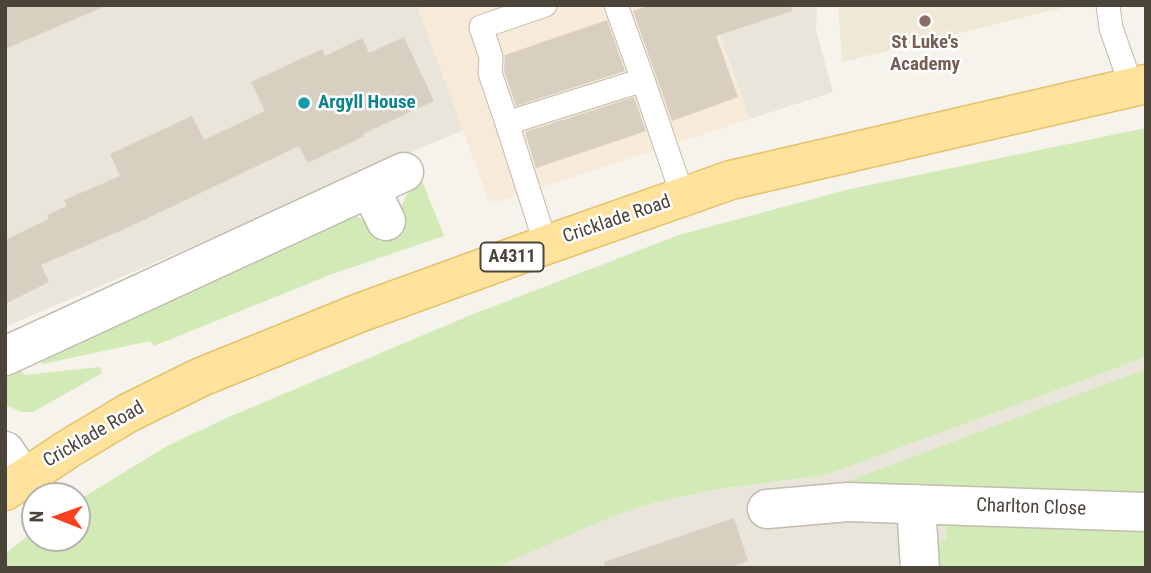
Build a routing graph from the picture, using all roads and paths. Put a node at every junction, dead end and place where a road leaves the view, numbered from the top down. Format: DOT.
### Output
graph roads {
  1 [pos="545,5"];
  2 [pos="616,5"];
  3 [pos="1108,5"];
  4 [pos="643,80"];
  5 [pos="1139,86"];
  6 [pos="507,123"];
  7 [pos="387,193"];
  8 [pos="683,197"];
  9 [pos="546,245"];
  10 [pos="5,356"];
  11 [pos="11,473"];
  12 [pos="916,504"];
  13 [pos="767,509"];
  14 [pos="1146,512"];
  15 [pos="920,568"];
  1 -- 6 [label="lane"];
  2 -- 4 [label="lane"];
  3 -- 5 [label="lane"];
  4 -- 6 [label="lane"];
  4 -- 8 [label="lane"];
  5 -- 8 [label="main road, Cricklade Road / A4311"];
  6 -- 9 [label="lane"];
  7 -- 10 [label="street"];
  8 -- 9 [label="main road, Cricklade Road / A4311"];
  9 -- 11 [label="main road, Cricklade Road / A4311"];
  12 -- 13 [label="street, Charlton Close"];
  12 -- 14 [label="street, Charlton Close"];
  12 -- 15 [label="street"];
}
